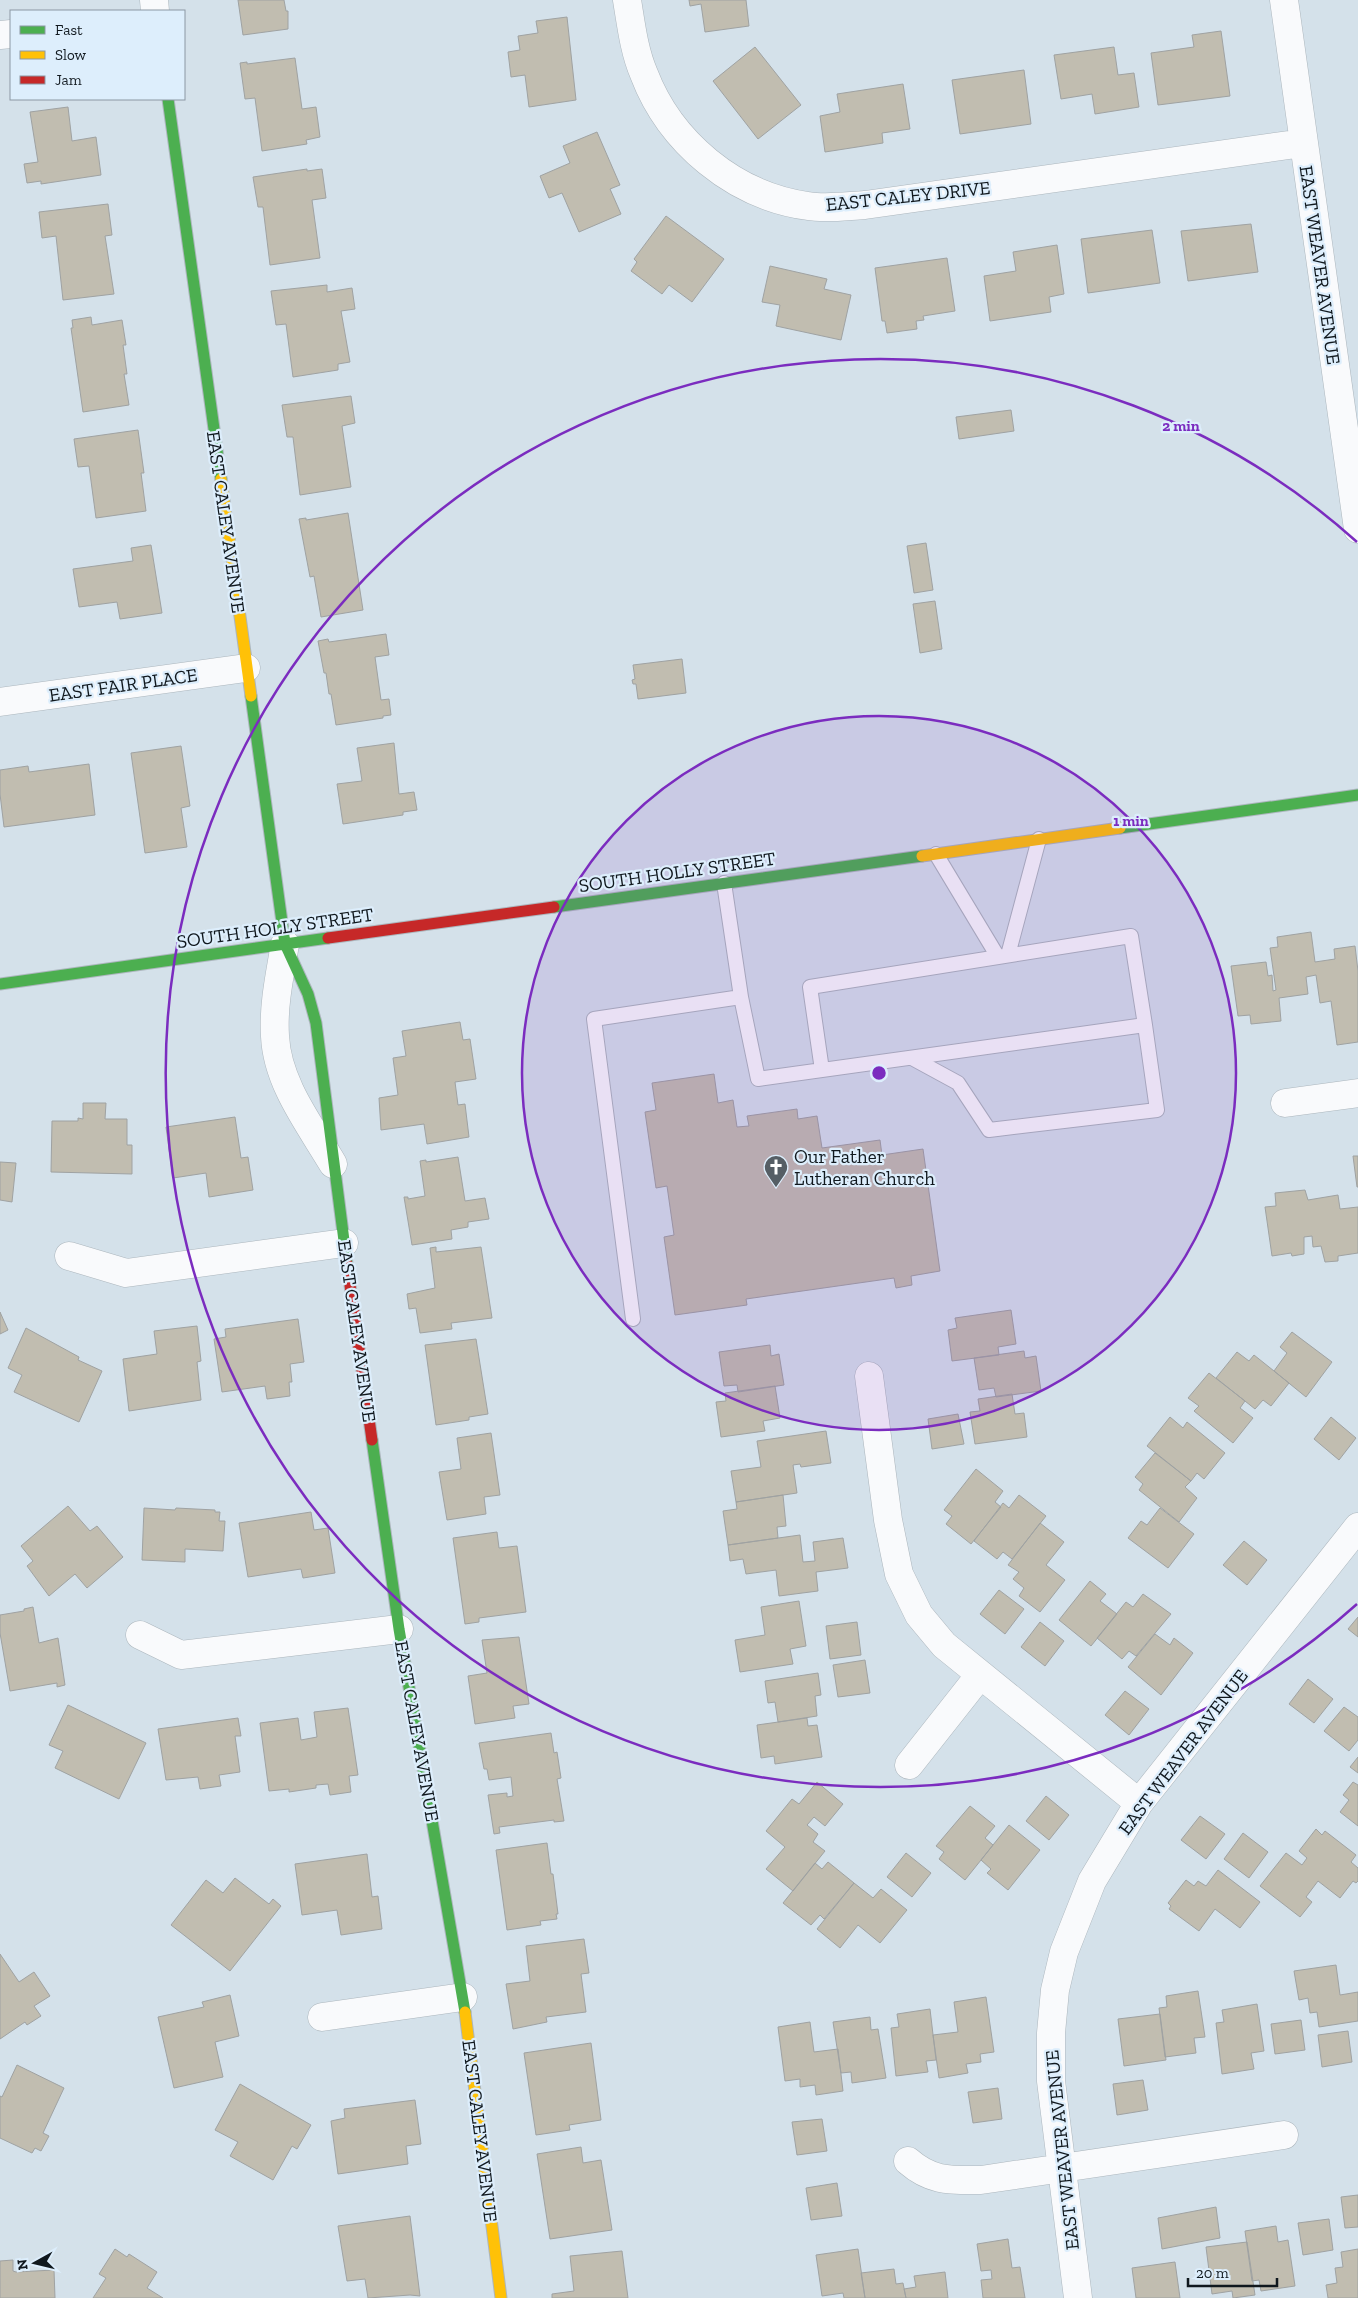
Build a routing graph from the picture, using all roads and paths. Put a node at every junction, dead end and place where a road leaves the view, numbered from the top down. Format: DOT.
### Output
graph roads {
  1 [pos="627,0"];
  2 [pos="1284,0"];
  3 [pos="168,100"];
  4 [pos="1303,143"];
  5 [pos="1356,493"];
  6 [pos="1358,529"];
  7 [pos="246,668"];
  8 [pos="0,702"];
  9 [pos="1358,795"];
  10 [pos="1039,839"];
  11 [pos="936,854"];
  12 [pos="724,883"];
  13 [pos="285,944"];
  14 [pos="1003,956"];
  15 [pos="0,984"];
  16 [pos="741,998"];
  17 [pos="1145,1025"];
  18 [pos="912,1058"];
  19 [pos="822,1070"];
  20 [pos="1358,1093"];
  21 [pos="1285,1103"];
  22 [pos="334,1164"];
  23 [pos="344,1243"];
  24 [pos="69,1256"];
  25 [pos="633,1319"];
  26 [pos="869,1376"];
  27 [pos="1358,1527"];
  28 [pos="399,1629"];
  29 [pos="140,1635"];
  30 [pos="980,1675"];
  31 [pos="909,1765"];
  32 [pos="1139,1803"];
  33 [pos="463,1996"];
  34 [pos="322,2017"];
  35 [pos="1284,2135"];
  36 [pos="908,2161"];
  37 [pos="1061,2169"];
  38 [pos="501,2298"];
  39 [pos="1078,2298"];
  1 -- 4 [label="street, EAST CALEY DRIVE"];
  2 -- 4 [label="street, EAST WEAVER AVENUE"];
  3 -- 7 [label="street, EAST CALEY AVENUE"];
  4 -- 5 [label="street, EAST WEAVER AVENUE"];
  5 -- 6 [label="street, EAST WEAVER AVENUE"];
  7 -- 8 [label="street, EAST FAIR PLACE"];
  7 -- 13 [label="street, EAST CALEY AVENUE"];
  9 -- 10 [label="street, SOUTH HOLLY STREET"];
  10 -- 11 [label="street, SOUTH HOLLY STREET"];
  10 -- 14 [label="lane"];
  11 -- 12 [label="street, SOUTH HOLLY STREET"];
  11 -- 14 [label="lane"];
  12 -- 13 [label="street, SOUTH HOLLY STREET"];
  12 -- 16 [label="lane"];
  13 -- 15 [label="street, SOUTH HOLLY STREET"];
  13 -- 22 [label="street, EAST CALEY AVENUE"];
  13 -- 22 [label="street, EAST CALEY AVENUE"];
  14 -- 17 [label="lane"];
  14 -- 19 [label="lane"];
  16 -- 19 [label="lane"];
  16 -- 25 [label="lane"];
  17 -- 18 [label="lane"];
  17 -- 18 [label="lane"];
  18 -- 19 [label="lane"];
  20 -- 21 [label="street"];
  22 -- 23 [label="street, EAST CALEY AVENUE"];
  23 -- 24 [label="street"];
  23 -- 28 [label="street, EAST CALEY AVENUE"];
  26 -- 30 [label="street"];
  27 -- 32 [label="street, EAST WEAVER AVENUE"];
  28 -- 29 [label="street"];
  28 -- 33 [label="street, EAST CALEY AVENUE"];
  30 -- 31 [label="street"];
  30 -- 32 [label="street"];
  32 -- 37 [label="street, EAST WEAVER AVENUE"];
  33 -- 34 [label="street"];
  33 -- 38 [label="street, EAST CALEY AVENUE"];
  35 -- 37 [label="street"];
  36 -- 37 [label="street"];
  37 -- 39 [label="street, EAST WEAVER AVENUE"];
}
